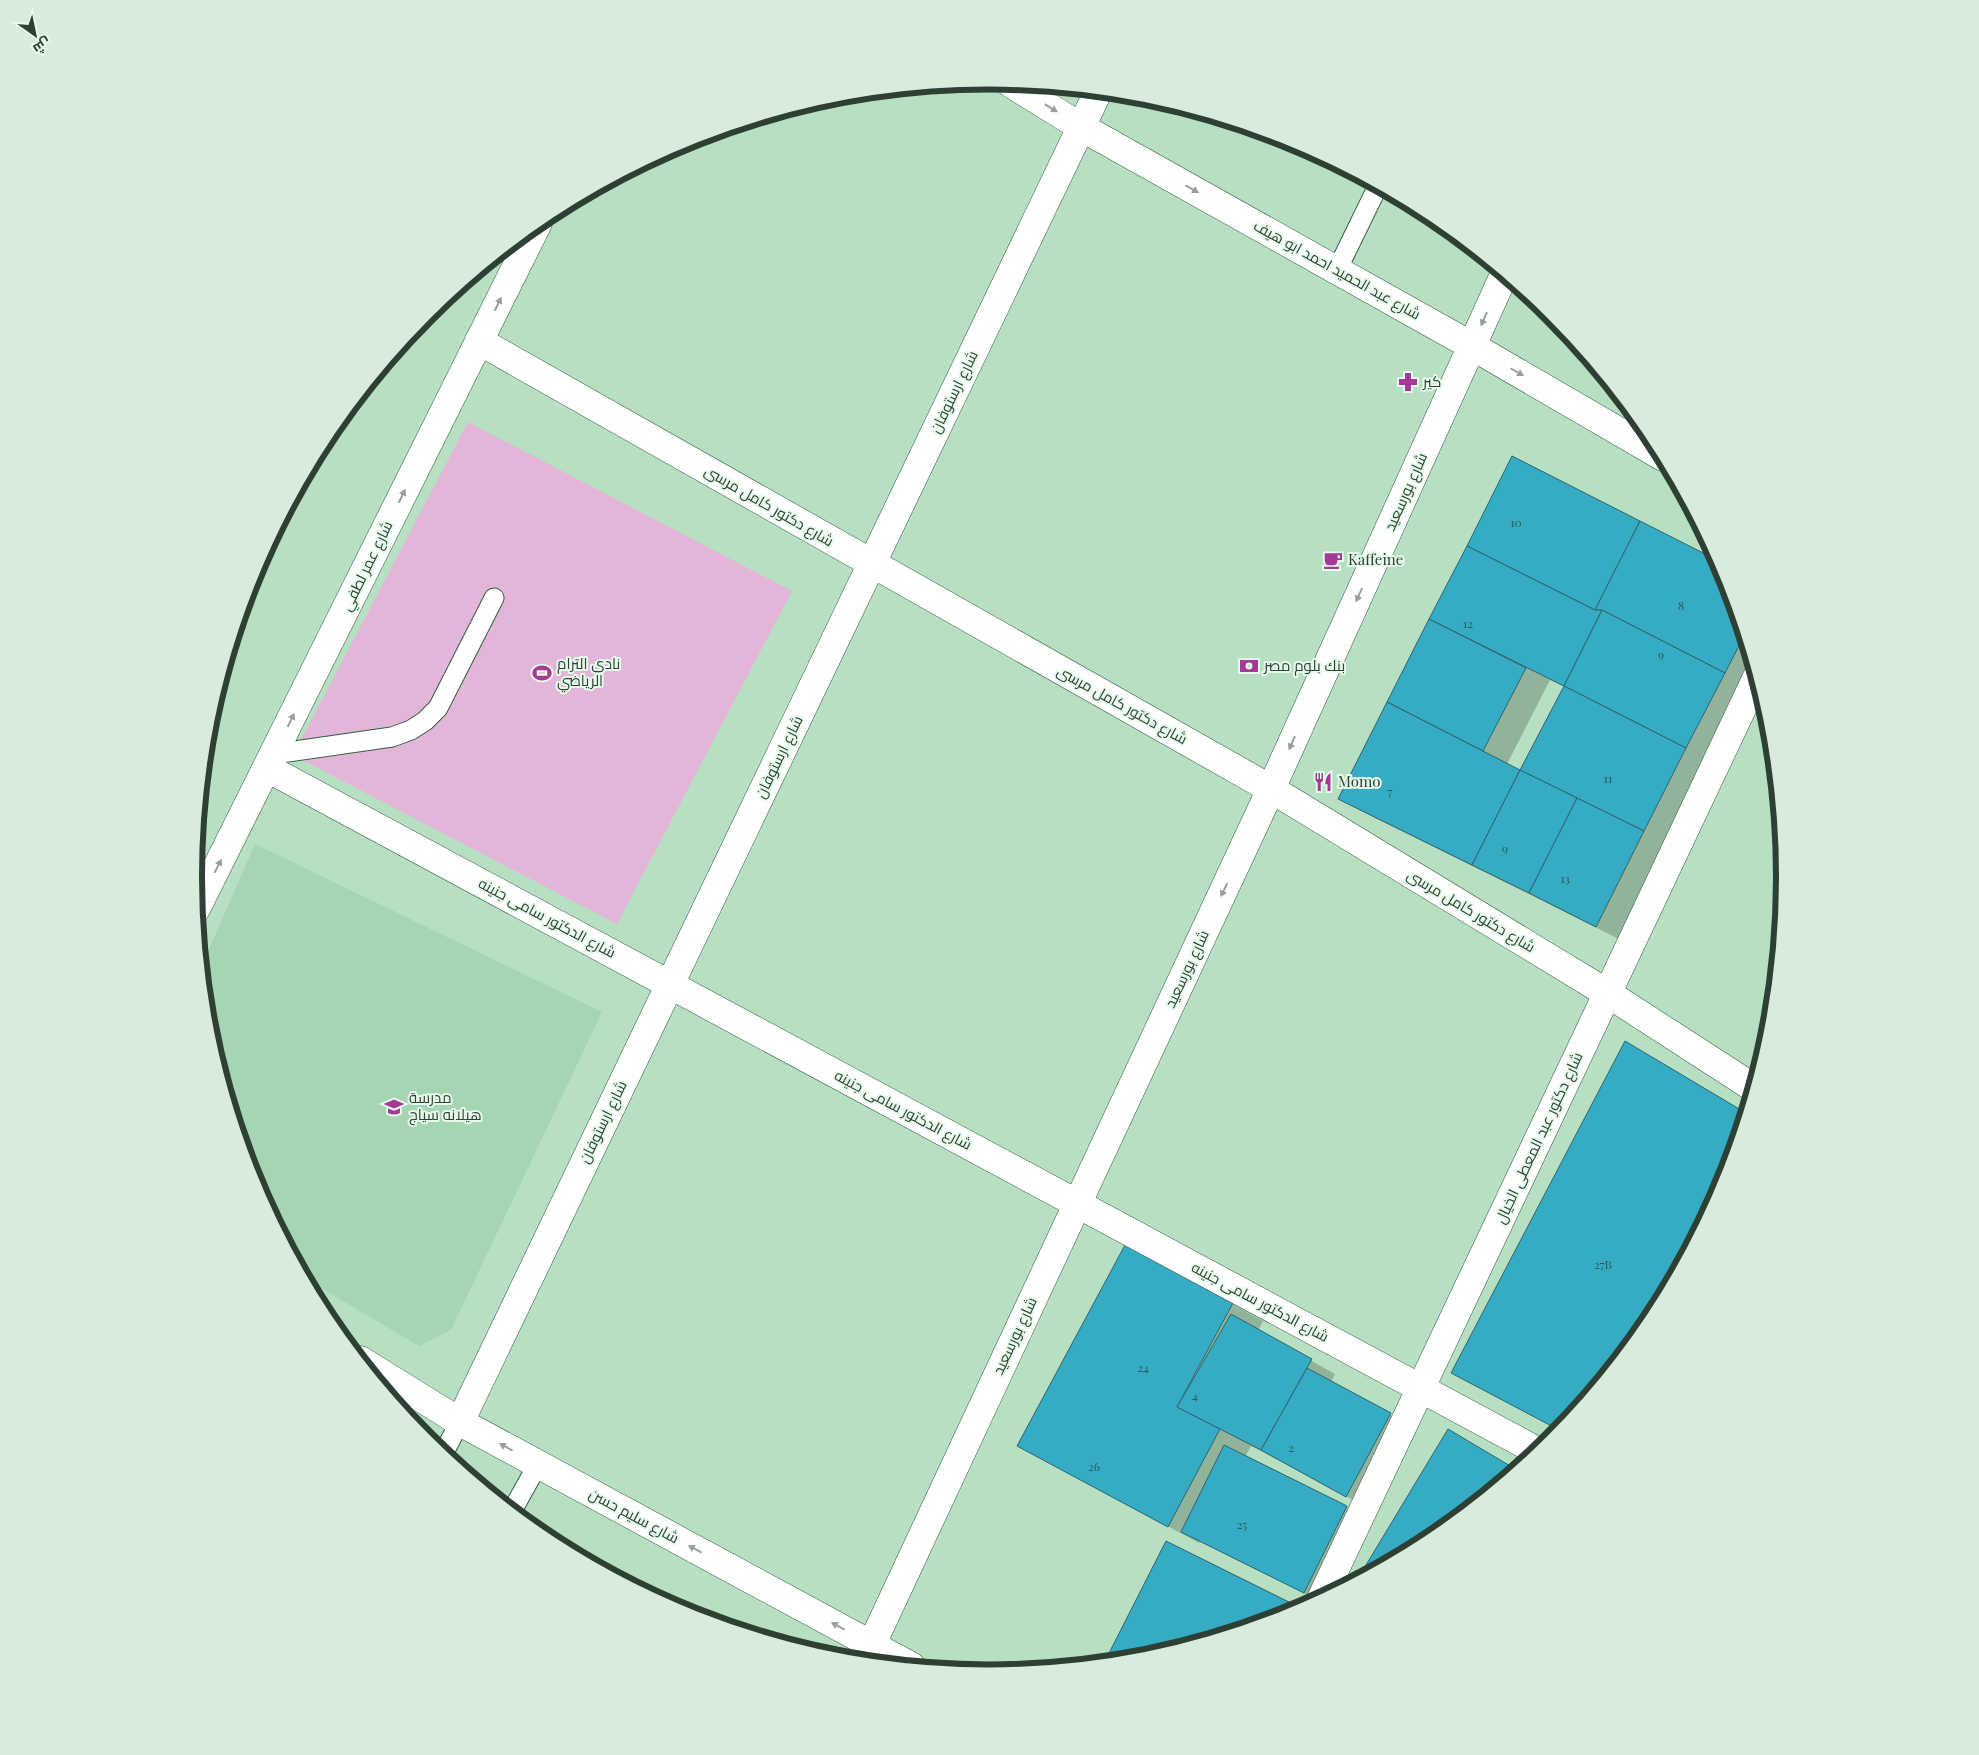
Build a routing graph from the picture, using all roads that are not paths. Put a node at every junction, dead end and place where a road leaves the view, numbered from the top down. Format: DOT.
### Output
graph roads {
  1 [pos="1024,91"];
  2 [pos="1095,98"];
  3 [pos="1081,126"];
  4 [pos="1375,192"];
  5 [pos="530,239"];
  6 [pos="1337,270"];
  7 [pos="1502,279"];
  8 [pos="479,341"];
  9 [pos="1472,346"];
  10 [pos="1650,449"];
  11 [pos="871,564"];
  12 [pos="494,598"];
  13 [pos="1753,686"];
  14 [pos="271,761"];
  15 [pos="1271,789"];
  16 [pos="203,896"];
  17 [pos="670,984"];
  18 [pos="1608,993"];
  19 [pos="1749,1085"];
  20 [pos="1077,1204"];
  21 [pos="375,1369"];
  22 [pos="1420,1388"];
  23 [pos="460,1422"];
  24 [pos="447,1448"];
  25 [pos="1532,1448"];
  26 [pos="538,1464"];
  27 [pos="515,1506"];
  28 [pos="1325,1590"];
  29 [pos="868,1653"];
  30 [pos="882,1657"];
  1 -- 3 [label="street, شارع عبد الحميد احمد ابو هيف, one-way"];
  2 -- 3 [label="street, شارع ارستوفان"];
  3 -- 6 [label="street, شارع عبد الحميد احمد ابو هيف, one-way"];
  3 -- 11 [label="street, شارع ارستوفان"];
  4 -- 6 [label="lane"];
  8 -- 5 [label="street, شارع عمر لطفي, one-way"];
  6 -- 9 [label="street, شارع عبد الحميد احمد ابو هيف"];
  7 -- 9 [label="street, شارع بورسعيد, one-way"];
  8 -- 11 [label="street, شارع دكتور كامل مرسى"];
  14 -- 8 [label="street, شارع عمر لطفي, one-way"];
  9 -- 10 [label="street, شارع عبد الحميد احمد ابو هيف, one-way"];
  9 -- 15 [label="street, شارع بورسعيد, one-way"];
  11 -- 15 [label="street, شارع دكتور كامل مرسى"];
  11 -- 17 [label="street, شارع ارستوفان"];
  12 -- 14 [label="lane"];
  13 -- 18 [label="street, شارع دكتور عبد المعطى الخيال"];
  16 -- 14 [label="street, شارع عمر لطفي, one-way"];
  14 -- 17 [label="street, شارع الدكتور سامى جنينه"];
  15 -- 18 [label="street, شارع دكتور كامل مرسى"];
  15 -- 20 [label="street, شارع بورسعيد, one-way"];
  17 -- 20 [label="street, شارع الدكتور سامى جنينه"];
  17 -- 23 [label="street, شارع ارستوفان"];
  18 -- 19 [label="street, شارع دكتور كامل مرسى"];
  18 -- 22 [label="street, شارع دكتور عبد المعطى الخيال"];
  20 -- 22 [label="street, شارع الدكتور سامى جنينه"];
  20 -- 29 [label="street, شارع بورسعيد"];
  21 -- 23 [label="street, شارع سليم حسن"];
  22 -- 25 [label="street, شارع الدكتور سامى جنينه"];
  22 -- 28 [label="street, شارع دكتور عبد المعطى الخيال"];
  23 -- 24 [label="lane"];
  26 -- 23 [label="street, شارع سليم حسن, one-way"];
  26 -- 27 [label="lane"];
  29 -- 26 [label="street, شارع سليم حسن, one-way"];
  29 -- 30 [label="street, شارع سليم حسن"];
}
